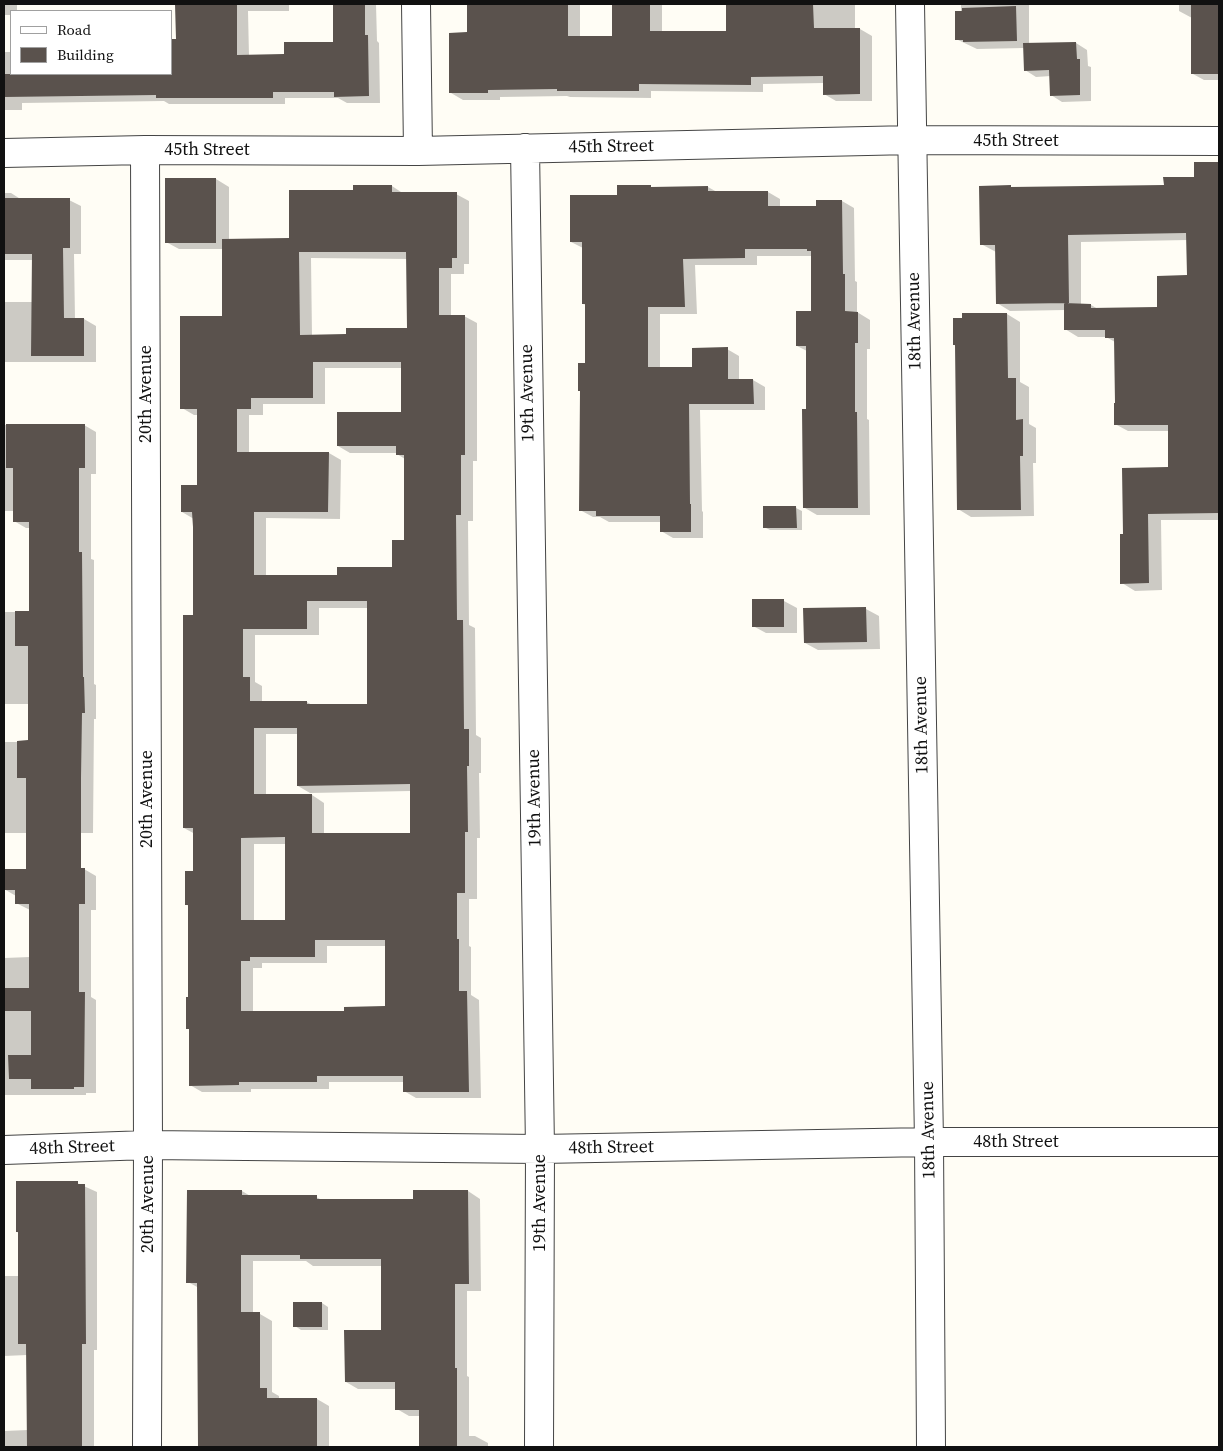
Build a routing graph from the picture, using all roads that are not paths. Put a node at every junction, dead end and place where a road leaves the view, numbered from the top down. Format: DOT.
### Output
graph roads {
  1 [pos="416,4"];
  2 [pos="910,4"];
  3 [pos="912,140"];
  4 [pos="1219,141"];
  5 [pos="524,148"];
  6 [pos="145,150"];
  7 [pos="418,151"];
  8 [pos="4,153"];
  9 [pos="929,1142"];
  10 [pos="1219,1142"];
  11 [pos="148,1145"];
  12 [pos="540,1149"];
  13 [pos="4,1150"];
  14 [pos="147,1447"];
  15 [pos="538,1447"];
  16 [pos="931,1447"];
  1 -- 7 [label="street"];
  2 -- 3 [label="street, 18th Avenue"];
  3 -- 4 [label="street, 45th Street"];
  3 -- 5 [label="street, 45th Street"];
  3 -- 9 [label="street, 18th Avenue"];
  5 -- 7 [label="street, 45th Street"];
  5 -- 12 [label="street, 19th Avenue"];
  6 -- 7 [label="street, 45th Street"];
  6 -- 8 [label="street, 45th Street"];
  6 -- 11 [label="street, 20th Avenue"];
  9 -- 10 [label="street, 48th Street"];
  9 -- 12 [label="street, 48th Street"];
  9 -- 16 [label="street, 18th Avenue"];
  11 -- 12 [label="street, 48th Street"];
  11 -- 13 [label="street, 48th Street"];
  11 -- 14 [label="street, 20th Avenue"];
  12 -- 15 [label="street, 19th Avenue"];
}
